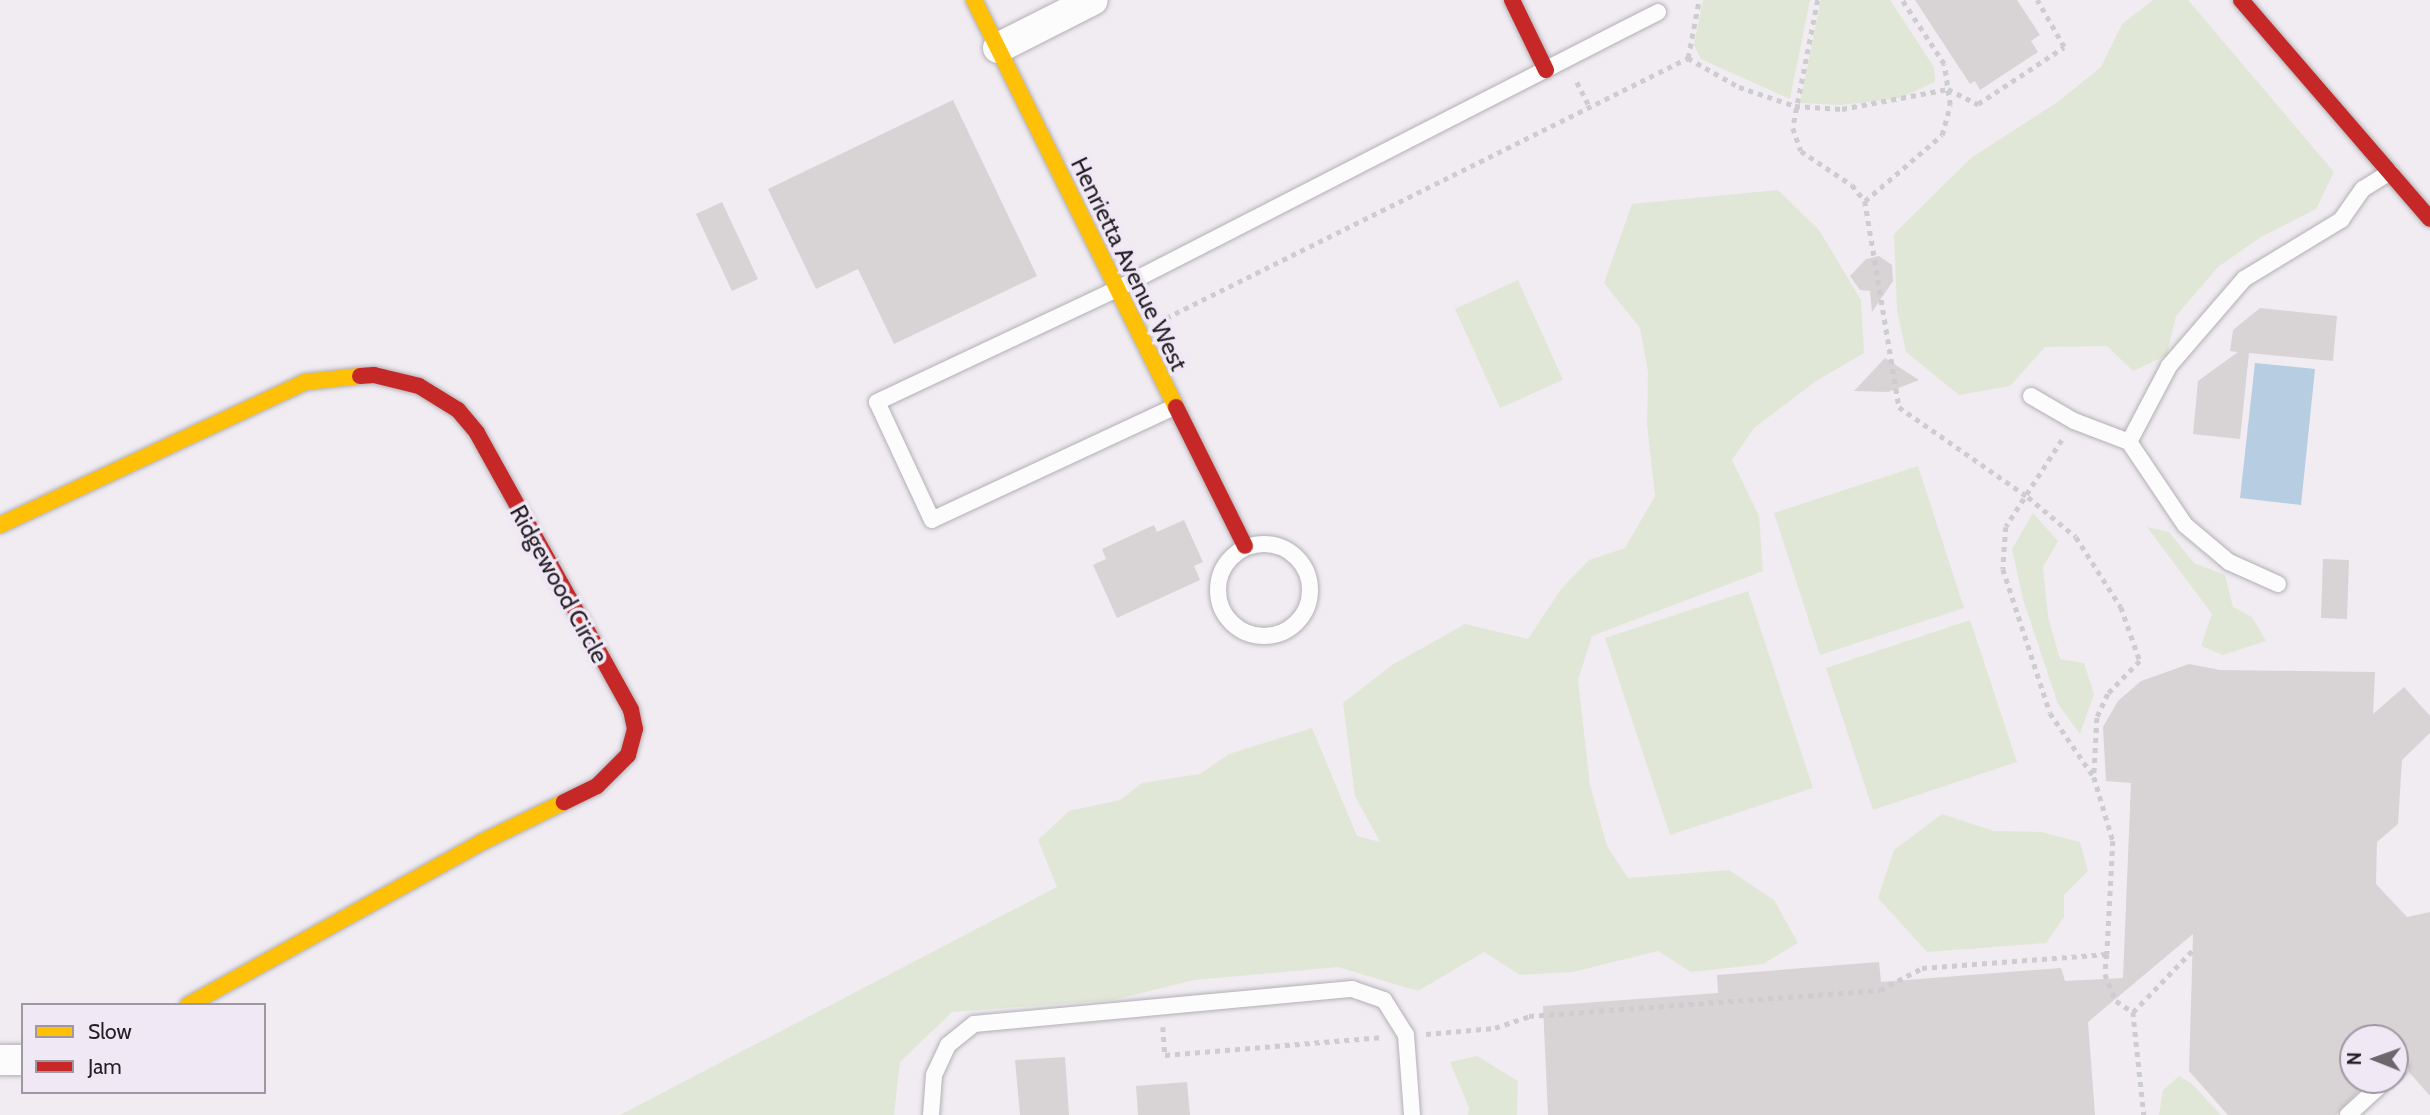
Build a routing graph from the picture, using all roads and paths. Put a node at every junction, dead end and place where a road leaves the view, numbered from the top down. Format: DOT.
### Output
graph roads {
  1 [pos="974,0"];
  2 [pos="1093,0"];
  3 [pos="1511,0"];
  4 [pos="1699,0"];
  5 [pos="1818,0"];
  6 [pos="1902,0"];
  7 [pos="2037,0"];
  8 [pos="2241,0"];
  9 [pos="1658,12"];
  10 [pos="998,48"];
  11 [pos="1688,58"];
  12 [pos="1546,69"];
  13 [pos="1948,89"];
  14 [pos="1795,106"];
  15 [pos="2390,172"];
  16 [pos="1865,201"];
  17 [pos="2430,219"];
  18 [pos="1115,290"];
  19 [pos="1137,332"];
  20 [pos="2031,396"];
  21 [pos="1174,407"];
  22 [pos="2074,421"];
  23 [pos="2129,442"];
  24 [pos="2028,497"];
  25 [pos="0,525"];
  26 [pos="1245,546"];
  27 [pos="2278,584"];
  28 [pos="2094,777"];
  29 [pos="2192,951"];
  30 [pos="2107,954"];
  31 [pos="191,1003"];
  32 [pos="2133,1012"];
  33 [pos="1406,1035"];
  34 [pos="1165,1055"];
  35 [pos="0,1060"];
  36 [pos="21,1060"];
  37 [pos="2371,1094"];
  38 [pos="931,1115"];
  39 [pos="1412,1115"];
  40 [pos="2144,1115"];
  41 [pos="2348,1115"];
  1 -- 10 [label="street, Henrietta Avenue West"];
  2 -- 10 [label="street"];
  3 -- 12 [label="street"];
  4 -- 11 [label="path"];
  5 -- 14 [label="path"];
  6 -- 13 [label="path"];
  7 -- 13 [label="path"];
  8 -- 15 [label="street"];
  9 -- 12 [label="lane"];
  10 -- 18 [label="street, Henrietta Avenue West"];
  11 -- 14 [label="path"];
  11 -- 19 [label="path"];
  12 -- 18 [label="lane"];
  13 -- 14 [label="path"];
  13 -- 16 [label="path"];
  14 -- 16 [label="path"];
  15 -- 17 [label="street"];
  15 -- 23 [label="lane"];
  16 -- 24 [label="path"];
  18 -- 19 [label="street, Henrietta Avenue West"];
  18 -- 21 [label="lane"];
  19 -- 21 [label="street, Henrietta Avenue West"];
  20 -- 22 [label="lane"];
  21 -- 26 [label="street, Henrietta Avenue West"];
  22 -- 23 [label="lane"];
  22 -- 24 [label="path"];
  23 -- 27 [label="lane"];
  24 -- 28 [label="path"];
  24 -- 28 [label="path"];
  25 -- 31 [label="street, Ridgewood Circle"];
  26 -- 26 [label="lane"];
  28 -- 30 [label="path"];
  29 -- 32 [label="path"];
  30 -- 32 [label="path"];
  30 -- 33 [label="path"];
  32 -- 40 [label="path"];
  33 -- 34 [label="path"];
  33 -- 38 [label="lane"];
  33 -- 39 [label="lane"];
  35 -- 36 [label="street"];
  37 -- 41 [label="lane"];
}
